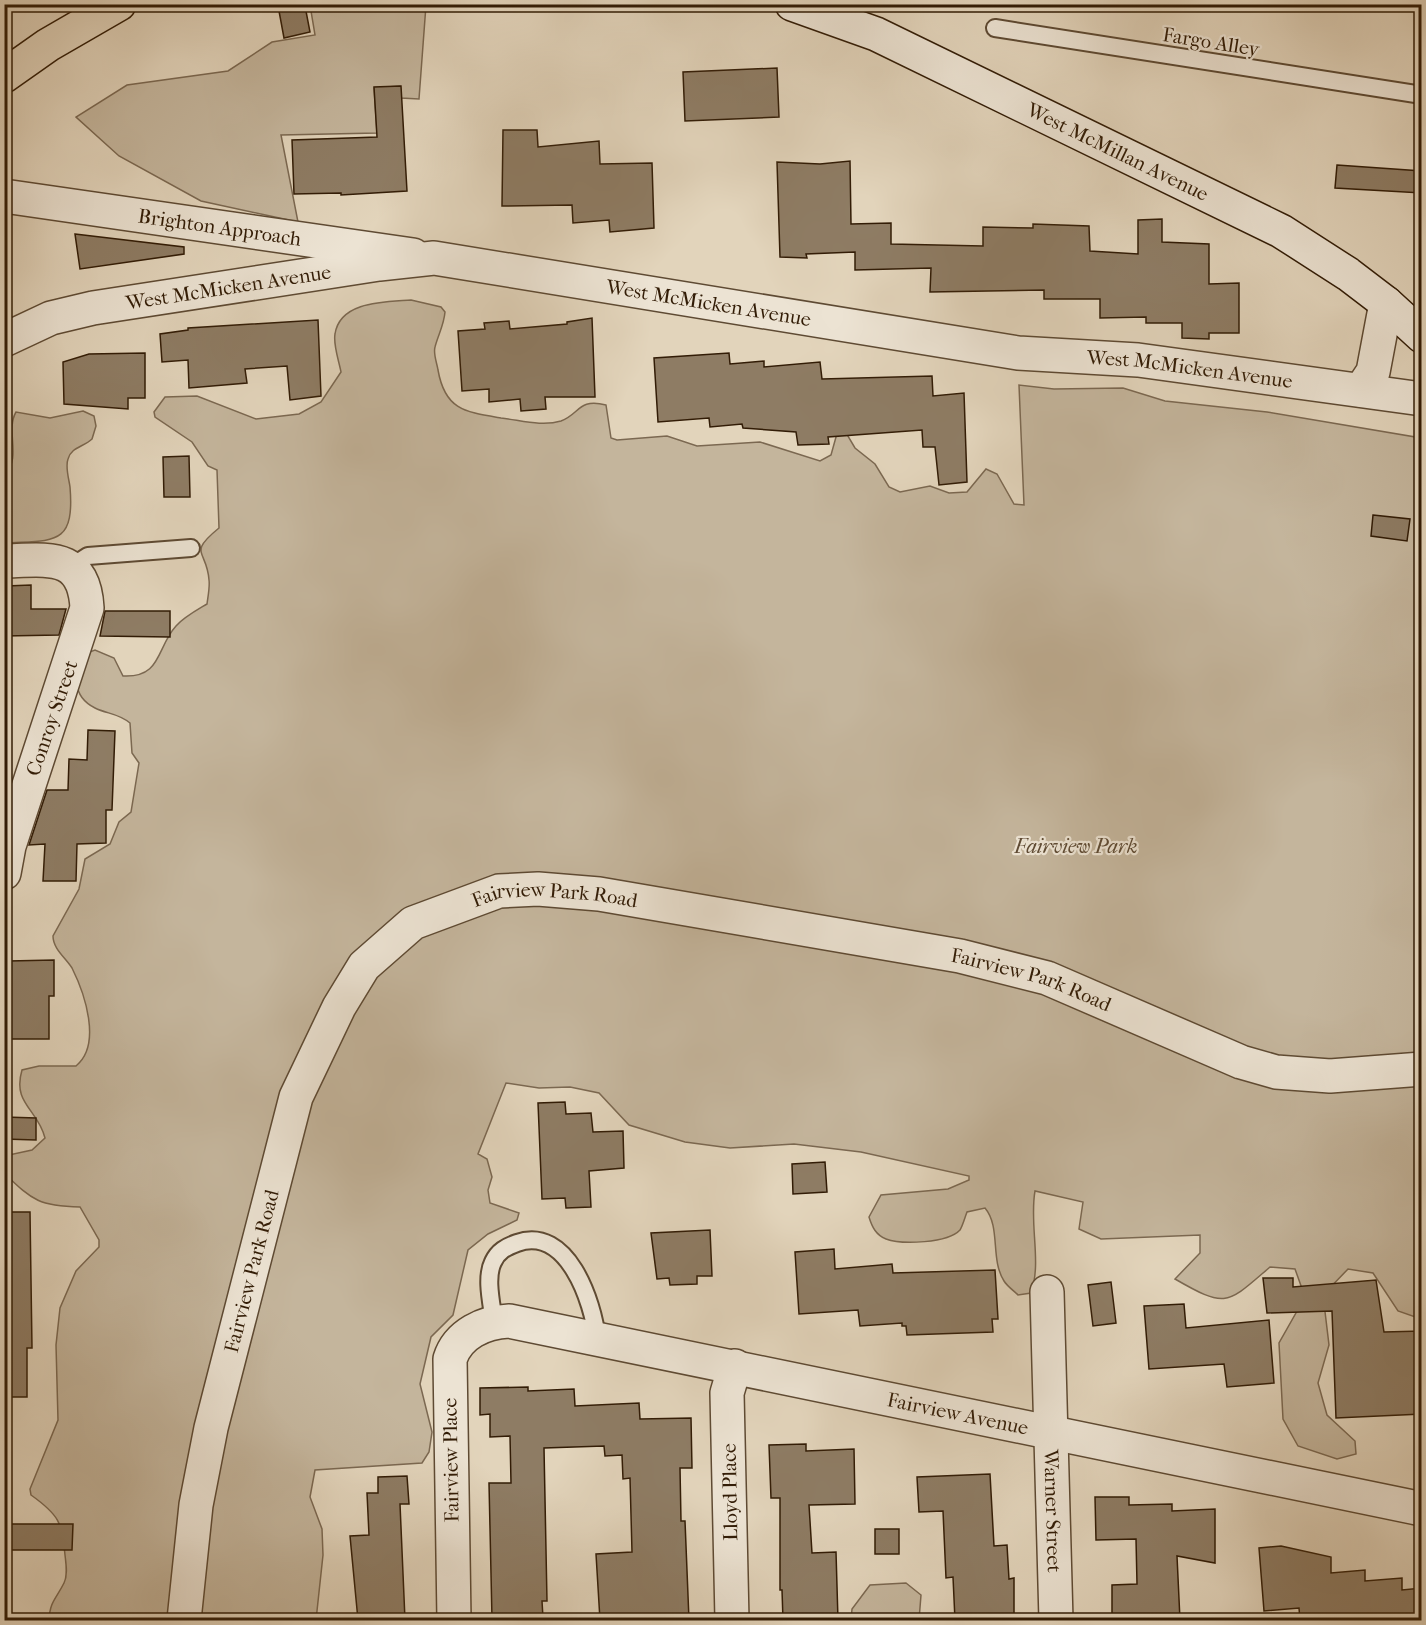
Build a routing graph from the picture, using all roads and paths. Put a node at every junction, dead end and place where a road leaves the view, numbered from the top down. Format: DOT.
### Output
graph roads {
  1 [pos="119,4"];
  2 [pos="792,4"];
  3 [pos="995,28"];
  4 [pos="4,76"];
  5 [pos="1422,95"];
  6 [pos="4,196"];
  7 [pos="434,258"];
  8 [pos="1386,303"];
  9 [pos="1422,336"];
  10 [pos="4,340"];
  11 [pos="1361,390"];
  12 [pos="1422,399"];
  13 [pos="191,548"];
  14 [pos="4,561"];
  15 [pos="71,567"];
  16 [pos="4,873"];
  17 [pos="1422,1069"];
  18 [pos="1047,1292"];
  19 [pos="494,1322"];
  20 [pos="597,1339"];
  21 [pos="735,1366"];
  22 [pos="1052,1431"];
  23 [pos="1422,1509"];
  24 [pos="184,1620"];
  25 [pos="454,1620"];
  26 [pos="732,1620"];
  27 [pos="1056,1620"];
  1 -- 4 [label="main road"];
  2 -- 8 [label="street, West McMillan Avenue"];
  3 -- 5 [label="lane, Fargo Alley"];
  6 -- 7 [label="street, Brighton Approach"];
  7 -- 10 [label="street, West McMicken Avenue"];
  7 -- 11 [label="street, West McMicken Avenue"];
  8 -- 9 [label="street, West McMillan Avenue"];
  8 -- 11 [label="street"];
  11 -- 12 [label="street, West McMicken Avenue"];
  13 -- 15 [label="lane"];
  14 -- 15 [label="street"];
  15 -- 16 [label="street, Conroy Street"];
  17 -- 24 [label="street, Fairview Park Road"];
  18 -- 22 [label="street, Warner Street"];
  19 -- 20 [label="street, Fairview Avenue"];
  19 -- 20 [label="lane"];
  19 -- 25 [label="street, Fairview Place"];
  20 -- 21 [label="street, Fairview Avenue"];
  21 -- 22 [label="street, Fairview Avenue"];
  21 -- 26 [label="street, Lloyd Place"];
  22 -- 23 [label="street, Fairview Avenue"];
  22 -- 27 [label="street, Warner Street"];
}
